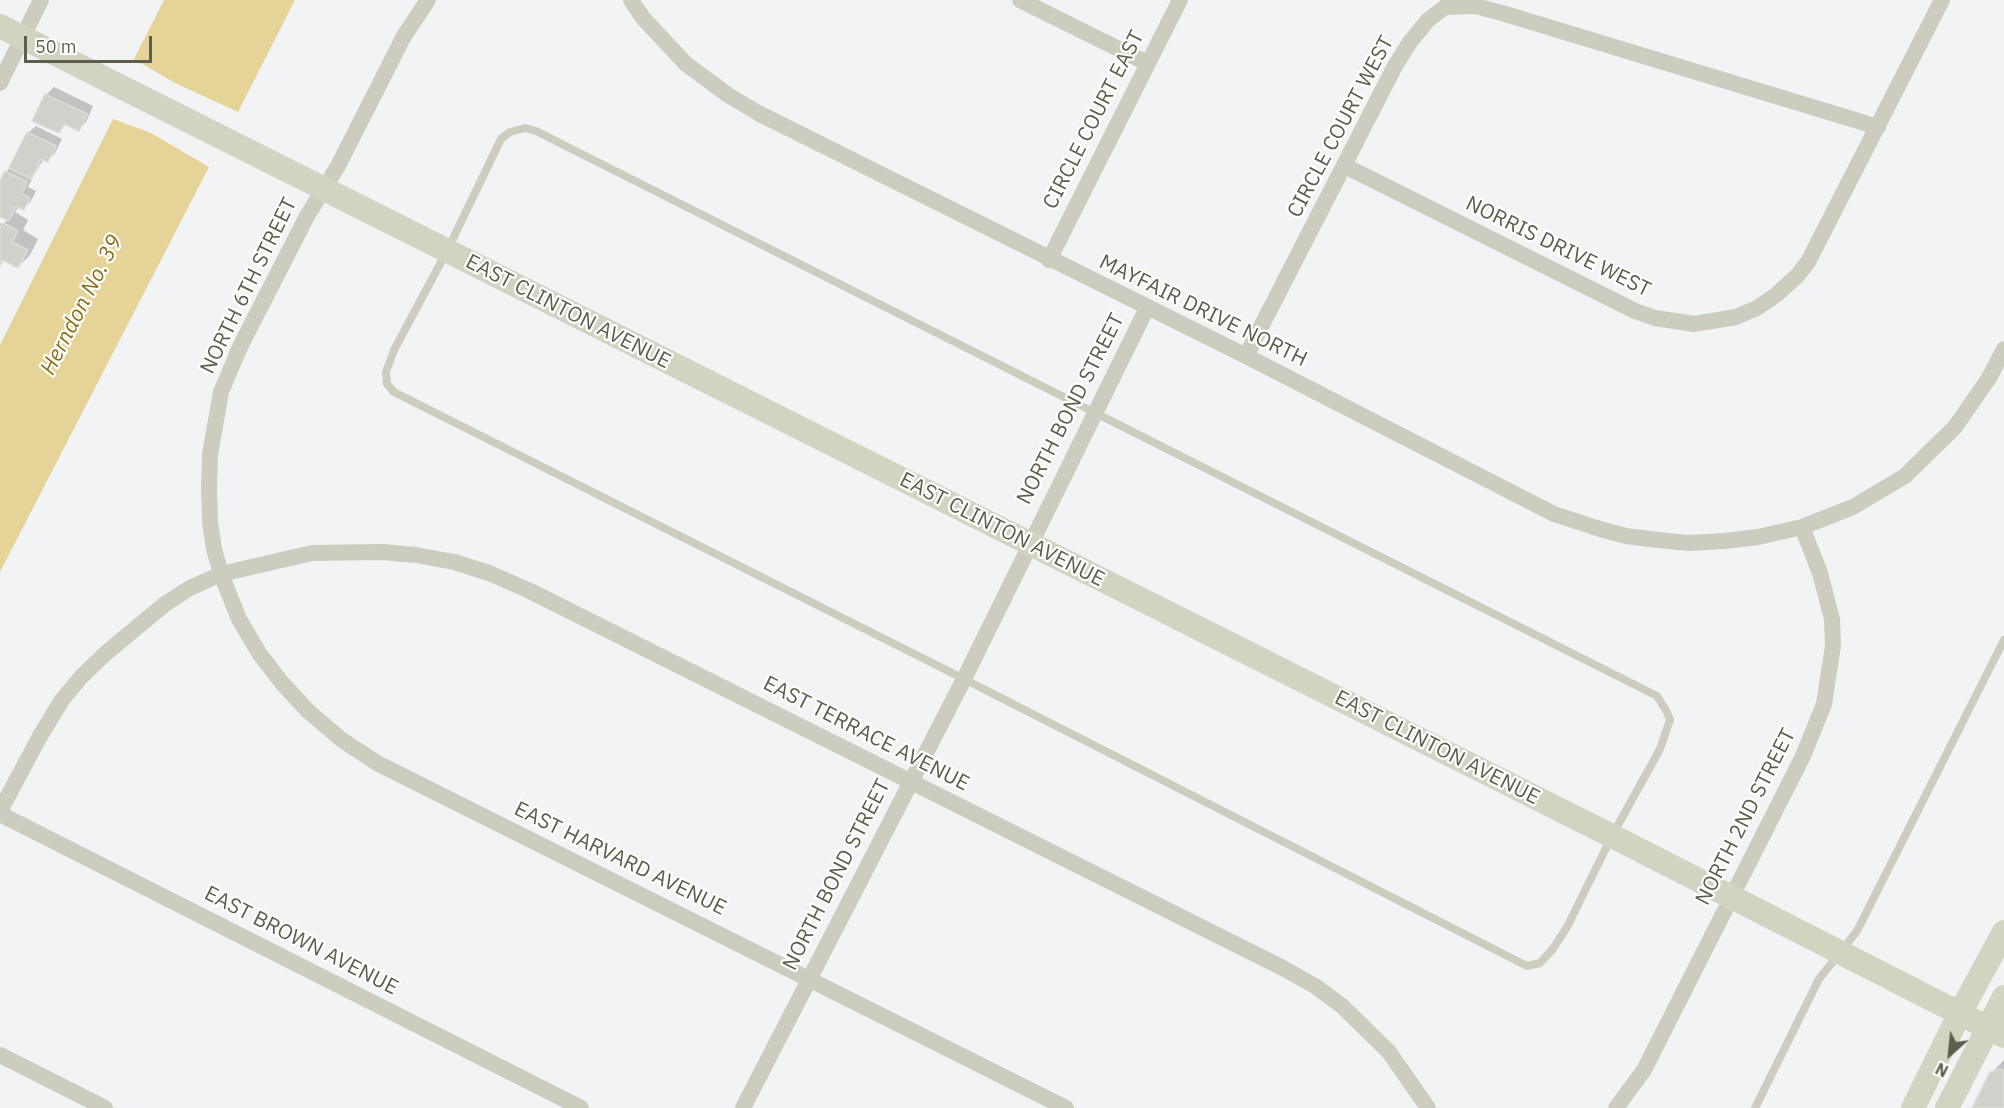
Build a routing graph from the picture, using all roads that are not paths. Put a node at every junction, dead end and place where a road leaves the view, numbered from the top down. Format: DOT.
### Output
graph roads {
  1 [pos="41,0"];
  2 [pos="428,0"];
  3 [pos="631,0"];
  4 [pos="1020,0"];
  5 [pos="1180,0"];
  6 [pos="1942,0"];
  7 [pos="0,26"];
  8 [pos="23,37"];
  9 [pos="1147,63"];
  10 [pos="0,83"];
  11 [pos="1878,127"];
  12 [pos="1345,166"];
  13 [pos="323,190"];
  14 [pos="447,251"];
  15 [pos="1049,260"];
  16 [pos="1147,308"];
  17 [pos="2004,348"];
  18 [pos="1245,356"];
  19 [pos="1095,414"];
  20 [pos="1802,528"];
  21 [pos="1030,544"];
  22 [pos="220,574"];
  23 [pos="2004,640"];
  24 [pos="964,679"];
  25 [pos="910,782"];
  26 [pos="0,812"];
  27 [pos="1611,836"];
  28 [pos="1730,897"];
  29 [pos="2004,932"];
  30 [pos="1840,953"];
  31 [pos="809,978"];
  32 [pos="2004,998"];
  33 [pos="1960,1013"];
  34 [pos="1996,1032"];
  35 [pos="0,1055"];
  36 [pos="105,1108"];
  37 [pos="581,1108"];
  38 [pos="743,1108"];
  39 [pos="1066,1108"];
  40 [pos="1428,1108"];
  41 [pos="1616,1108"];
  42 [pos="1755,1108"];
  43 [pos="1913,1108"];
  44 [pos="1947,1108"];
  1 -- 8 [label="street"];
  2 -- 13 [label="street, NORTH 6TH STREET"];
  3 -- 15 [label="street, MAYFAIR DRIVE NORTH"];
  4 -- 9 [label="street"];
  5 -- 9 [label="street, CIRCLE COURT EAST"];
  6 -- 11 [label="street, NORRIS DRIVE WEST"];
  7 -- 8 [label="main road, EAST CLINTON AVENUE"];
  8 -- 10 [label="street"];
  8 -- 13 [label="main road, EAST CLINTON AVENUE"];
  9 -- 15 [label="street, CIRCLE COURT EAST"];
  11 -- 12 [label="street, CIRCLE COURT WEST"];
  11 -- 12 [label="street, NORRIS DRIVE WEST"];
  12 -- 18 [label="street, CIRCLE COURT WEST"];
  13 -- 14 [label="main road, EAST CLINTON AVENUE"];
  13 -- 22 [label="street, NORTH 6TH STREET"];
  14 -- 19 [label="lane"];
  14 -- 21 [label="main road, EAST CLINTON AVENUE"];
  14 -- 24 [label="lane"];
  15 -- 16 [label="street, MAYFAIR DRIVE NORTH"];
  16 -- 18 [label="street, MAYFAIR DRIVE NORTH"];
  16 -- 19 [label="street, NORTH BOND STREET"];
  17 -- 20 [label="street, MAYFAIR DRIVE NORTH"];
  18 -- 20 [label="street, MAYFAIR DRIVE NORTH"];
  19 -- 21 [label="street, NORTH BOND STREET"];
  19 -- 27 [label="lane"];
  20 -- 28 [label="street, NORTH 2ND STREET"];
  21 -- 24 [label="street, NORTH BOND STREET"];
  21 -- 27 [label="main road, EAST CLINTON AVENUE"];
  22 -- 25 [label="street, EAST TERRACE AVENUE"];
  22 -- 26 [label="street"];
  22 -- 31 [label="street, EAST HARVARD AVENUE"];
  23 -- 30 [label="lane"];
  24 -- 25 [label="street, NORTH BOND STREET"];
  24 -- 27 [label="lane"];
  25 -- 31 [label="street, NORTH BOND STREET"];
  25 -- 40 [label="street, EAST TERRACE AVENUE"];
  26 -- 37 [label="street, EAST BROWN AVENUE"];
  27 -- 28 [label="main road, EAST CLINTON AVENUE"];
  28 -- 30 [label="main road, EAST CLINTON AVENUE"];
  28 -- 41 [label="street, NORTH 2ND STREET"];
  29 -- 33 [label="main road"];
  30 -- 33 [label="main road, EAST CLINTON AVENUE"];
  30 -- 42 [label="lane"];
  31 -- 38 [label="street, NORTH BOND STREET"];
  31 -- 39 [label="street, EAST HARVARD AVENUE"];
  32 -- 34 [label="main road"];
  33 -- 34 [label="main road, EAST CLINTON AVENUE"];
  33 -- 43 [label="main road"];
  34 -- 44 [label="main road"];
  35 -- 36 [label="street"];
}
